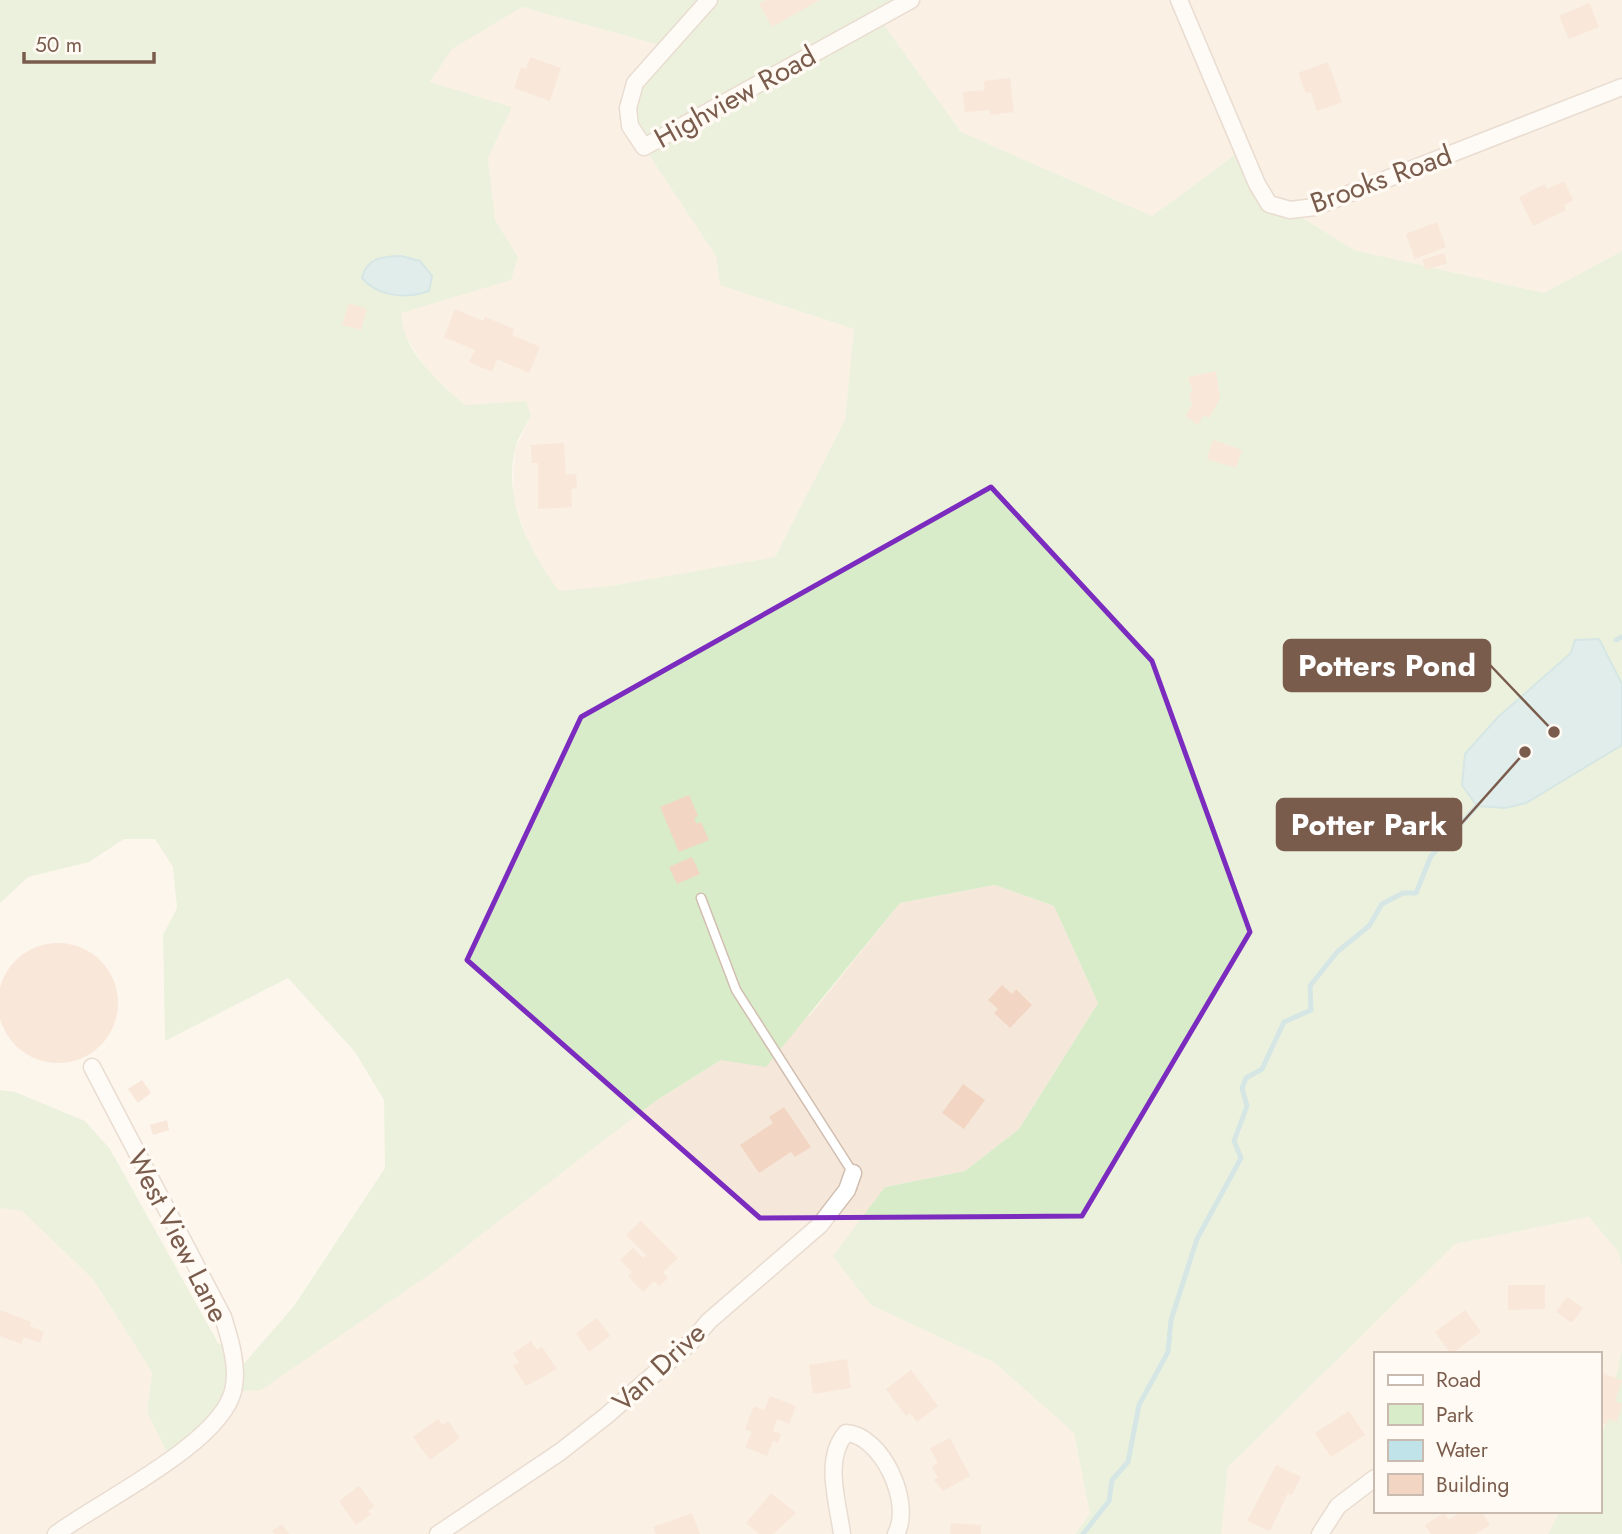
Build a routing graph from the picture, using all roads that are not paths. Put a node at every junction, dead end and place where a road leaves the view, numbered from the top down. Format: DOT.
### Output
graph roads {
  1 [pos="709,0"];
  2 [pos="911,0"];
  3 [pos="1179,0"];
  4 [pos="1622,87"];
  5 [pos="701,898"];
  6 [pos="92,1067"];
  7 [pos="853,1173"];
  8 [pos="1374,1479"];
  9 [pos="898,1533"];
  10 [pos="56,1534"];
  11 [pos="438,1534"];
  12 [pos="842,1534"];
  13 [pos="1320,1534"];
  1 -- 2 [label="street, Highview Road"];
  3 -- 4 [label="street, Brooks Road"];
  5 -- 7 [label="lane"];
  6 -- 10 [label="street, West View Lane"];
  7 -- 11 [label="street, Van Drive"];
  8 -- 13 [label="street"];
  9 -- 12 [label="street"];
}
